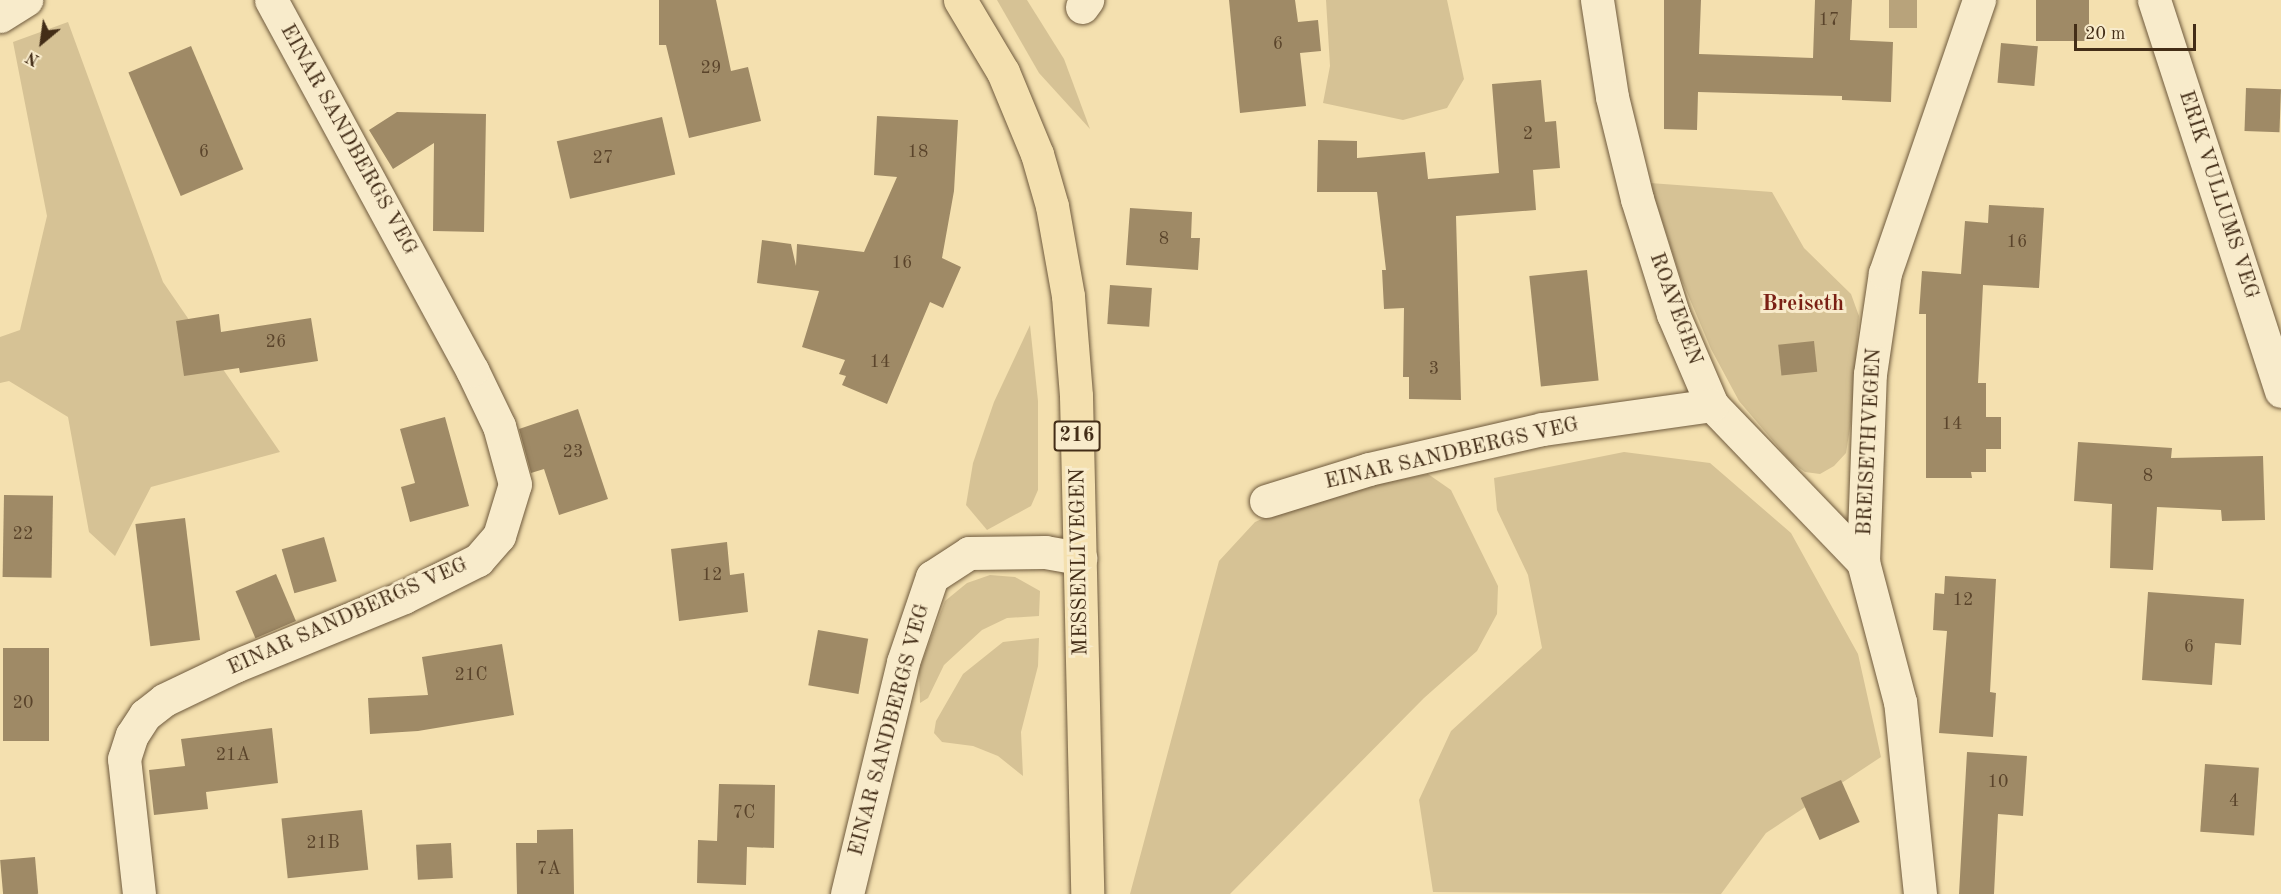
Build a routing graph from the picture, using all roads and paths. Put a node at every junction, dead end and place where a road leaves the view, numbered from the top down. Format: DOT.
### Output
graph roads {
  1 [pos="26,0"];
  2 [pos="271,0"];
  3 [pos="960,0"];
  4 [pos="1597,0"];
  5 [pos="1979,0"];
  6 [pos="2154,0"];
  7 [pos="0,16"];
  8 [pos="2281,391"];
  9 [pos="1712,405"];
  10 [pos="1266,501"];
  11 [pos="1080,558"];
  12 [pos="1863,562"];
  13 [pos="139,894"];
  14 [pos="847,894"];
  15 [pos="1087,894"];
  16 [pos="1920,894"];
  1 -- 7 [label="street"];
  2 -- 13 [label="street, EINAR SANDBERGS VEG"];
  3 -- 11 [label="main road, MESSENLIVEGEN / 216"];
  4 -- 9 [label="street, ROAVEGEN"];
  5 -- 12 [label="street, BREISETHVEGEN"];
  6 -- 8 [label="street, ERIK VULLUMS VEG"];
  9 -- 10 [label="street, EINAR SANDBERGS VEG"];
  9 -- 12 [label="street, ROAVEGEN"];
  11 -- 14 [label="street, EINAR SANDBERGS VEG"];
  11 -- 15 [label="main road, MESSENLIVEGEN / 216"];
  12 -- 16 [label="street, BREISETHVEGEN"];
}
